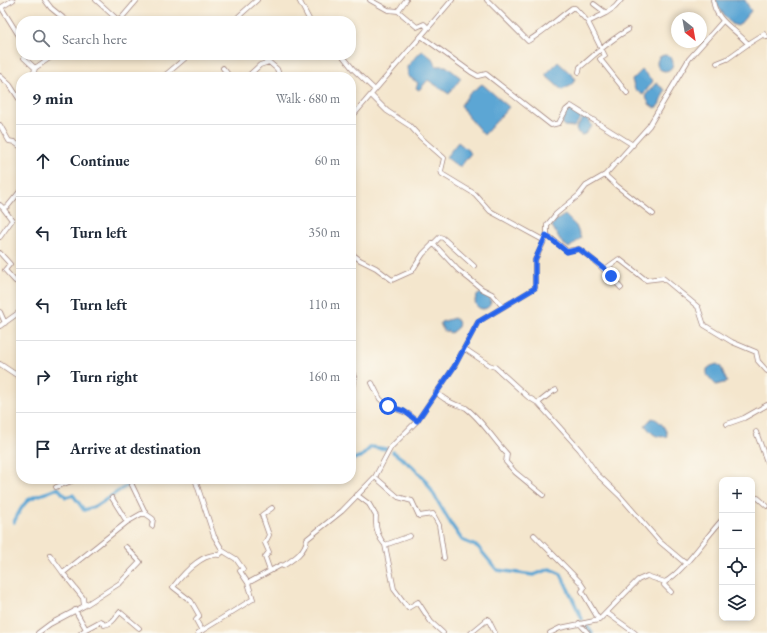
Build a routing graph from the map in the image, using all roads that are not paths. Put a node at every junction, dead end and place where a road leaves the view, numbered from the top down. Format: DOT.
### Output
graph roads {
  1 [pos="13,0"];
  2 [pos="45,0"];
  3 [pos="96,0"];
  4 [pos="137,0"];
  5 [pos="257,0"];
  6 [pos="298,0"];
  7 [pos="370,0"];
  8 [pos="406,0"];
  9 [pos="452,0"];
  10 [pos="487,0"];
  11 [pos="621,0"];
  12 [pos="713,0"];
  13 [pos="594,4"];
  14 [pos="0,7"];
  15 [pos="398,11"];
  16 [pos="606,13"];
  17 [pos="61,16"];
  18 [pos="114,16"];
  19 [pos="123,16"];
  20 [pos="239,16"];
  21 [pos="307,16"];
  22 [pos="588,22"];
  23 [pos="722,22"];
  24 [pos="428,28"];
  25 [pos="628,30"];
  26 [pos="16,31"];
  27 [pos="766,34"];
  28 [pos="421,36"];
  29 [pos="748,44"];
  30 [pos="600,48"];
  31 [pos="26,60"];
  32 [pos="47,60"];
  33 [pos="184,60"];
  34 [pos="346,60"];
  35 [pos="717,63"];
  36 [pos="35,68"];
  37 [pos="223,68"];
  38 [pos="34,72"];
  39 [pos="169,72"];
  40 [pos="226,72"];
  41 [pos="252,72"];
  42 [pos="278,72"];
  43 [pos="355,72"];
  44 [pos="579,72"];
  45 [pos="356,73"];
  46 [pos="0,76"];
  47 [pos="375,90"];
  48 [pos="16,93"];
  49 [pos="627,94"];
  50 [pos="371,95"];
  51 [pos="356,112"];
  52 [pos="0,125"];
  53 [pos="16,143"];
  54 [pos="633,145"];
  55 [pos="605,175"];
  56 [pos="16,196"];
  57 [pos="1,206"];
  58 [pos="653,214"];
  59 [pos="546,235"];
  60 [pos="0,237"];
  61 [pos="543,240"];
  62 [pos="433,243"];
  63 [pos="0,253"];
  64 [pos="356,256"];
  65 [pos="474,266"];
  66 [pos="605,269"];
  67 [pos="16,282"];
  68 [pos="621,288"];
  69 [pos="502,306"];
  70 [pos="0,312"];
  71 [pos="16,315"];
  72 [pos="5,323"];
  73 [pos="0,326"];
  74 [pos="465,349"];
  75 [pos="0,364"];
  76 [pos="767,371"];
  77 [pos="16,375"];
  78 [pos="372,383"];
  79 [pos="556,390"];
  80 [pos="436,392"];
  81 [pos="538,403"];
  82 [pos="767,405"];
  83 [pos="417,421"];
  84 [pos="727,424"];
  85 [pos="756,432"];
  86 [pos="767,462"];
  87 [pos="374,477"];
  88 [pos="64,484"];
  89 [pos="197,484"];
  90 [pos="132,486"];
  91 [pos="56,487"];
  92 [pos="542,495"];
  93 [pos="357,496"];
  94 [pos="112,498"];
  95 [pos="755,498"];
  96 [pos="766,504"];
  97 [pos="272,508"];
  98 [pos="146,514"];
  99 [pos="127,522"];
  100 [pos="719,523"];
  101 [pos="152,526"];
  102 [pos="534,534"];
  103 [pos="410,536"];
  104 [pos="384,545"];
  105 [pos="126,547"];
  106 [pos="223,551"];
  107 [pos="50,555"];
  108 [pos="444,558"];
  109 [pos="685,563"];
  110 [pos="270,571"];
  111 [pos="63,573"];
  112 [pos="665,582"];
  113 [pos="248,583"];
  114 [pos="671,592"];
  115 [pos="84,606"];
  116 [pos="75,610"];
  117 [pos="607,612"];
  118 [pos="599,620"];
  119 [pos="579,623"];
  120 [pos="139,628"];
  121 [pos="86,629"];
  122 [pos="200,632"];
  123 [pos="38,633"];
  124 [pos="81,633"];
  125 [pos="443,633"];
  126 [pos="471,633"];
  127 [pos="495,633"];
  128 [pos="550,633"];
  129 [pos="588,633"];
  130 [pos="635,633"];
  1 -- 14 [label="street"];
  2 -- 17 [label="street"];
  3 -- 18 [label="street"];
  4 -- 19 [label="street"];
  5 -- 20 [label="street"];
  6 -- 21 [label="street"];
  7 -- 15 [label="street"];
  8 -- 15 [label="street"];
  9 -- 24 [label="street"];
  10 -- 22 [label="street"];
  11 -- 16 [label="street"];
  12 -- 23 [label="street"];
  13 -- 16 [label="street"];
  14 -- 26 [label="street"];
  15 -- 24 [label="street"];
  16 -- 22 [label="street"];
  22 -- 30 [label="street"];
  23 -- 29 [label="street"];
  23 -- 54 [label="street"];
  24 -- 28 [label="street"];
  25 -- 30 [label="street"];
  27 -- 29 [label="street"];
  28 -- 47 [label="street"];
  28 -- 54 [label="street"];
  29 -- 35 [label="street"];
  30 -- 44 [label="street"];
  30 -- 49 [label="street"];
  31 -- 36 [label="street"];
  32 -- 36 [label="street"];
  33 -- 39 [label="street"];
  34 -- 43 [label="street"];
  36 -- 38 [label="street"];
  37 -- 40 [label="street"];
  41 -- 42 [label="street"];
  45 -- 47 [label="street"];
  46 -- 48 [label="street"];
  47 -- 50 [label="street"];
  50 -- 51 [label="street"];
  50 -- 61 [label="street"];
  52 -- 53 [label="street"];
  54 -- 55 [label="street"];
  55 -- 58 [label="street"];
  55 -- 59 [label="street"];
  56 -- 57 [label="street"];
  57 -- 60 [label="street"];
  59 -- 61 [label="street"];
  59 -- 66 [label="street"];
  61 -- 69 [label="street"];
  62 -- 64 [label="street"];
  62 -- 65 [label="street"];
  62 -- 69 [label="street"];
  63 -- 67 [label="street"];
  66 -- 68 [label="street"];
  66 -- 76 [label="street"];
  69 -- 74 [label="street"];
  70 -- 72 [label="street"];
  71 -- 72 [label="street"];
  72 -- 73 [label="street"];
  74 -- 80 [label="street"];
  74 -- 81 [label="street"];
  75 -- 77 [label="street"];
  78 -- 83 [label="street"];
  79 -- 81 [label="street"];
  80 -- 83 [label="street"];
  80 -- 92 [label="street"];
  81 -- 109 [label="street"];
  82 -- 84 [label="street"];
  83 -- 87 [label="street"];
  85 -- 86 [label="street"];
  87 -- 93 [label="street"];
  87 -- 108 [label="street"];
  88 -- 91 [label="street"];
  89 -- 106 [label="street"];
  90 -- 98 [label="street"];
  93 -- 104 [label="street"];
  93 -- 110 [label="street"];
  94 -- 99 [label="street"];
  95 -- 96 [label="street"];
  97 -- 110 [label="street"];
  98 -- 99 [label="street"];
  98 -- 101 [label="street"];
  99 -- 111 [label="street"];
  100 -- 109 [label="street"];
  102 -- 118 [label="street"];
  103 -- 104 [label="street"];
  104 -- 125 [label="street"];
  105 -- 115 [label="street"];
  106 -- 113 [label="street"];
  106 -- 122 [label="street"];
  107 -- 111 [label="street"];
  109 -- 112 [label="street"];
  110 -- 113 [label="street"];
  111 -- 115 [label="street"];
  112 -- 114 [label="street"];
  112 -- 117 [label="street"];
  113 -- 122 [label="street"];
  115 -- 116 [label="street"];
  116 -- 121 [label="street"];
  116 -- 123 [label="street"];
  117 -- 118 [label="street"];
  117 -- 130 [label="street"];
  118 -- 119 [label="street"];
  119 -- 128 [label="street"];
  119 -- 129 [label="street"];
  120 -- 121 [label="street"];
  121 -- 124 [label="street"];
  126 -- 127 [label="street"];
}
